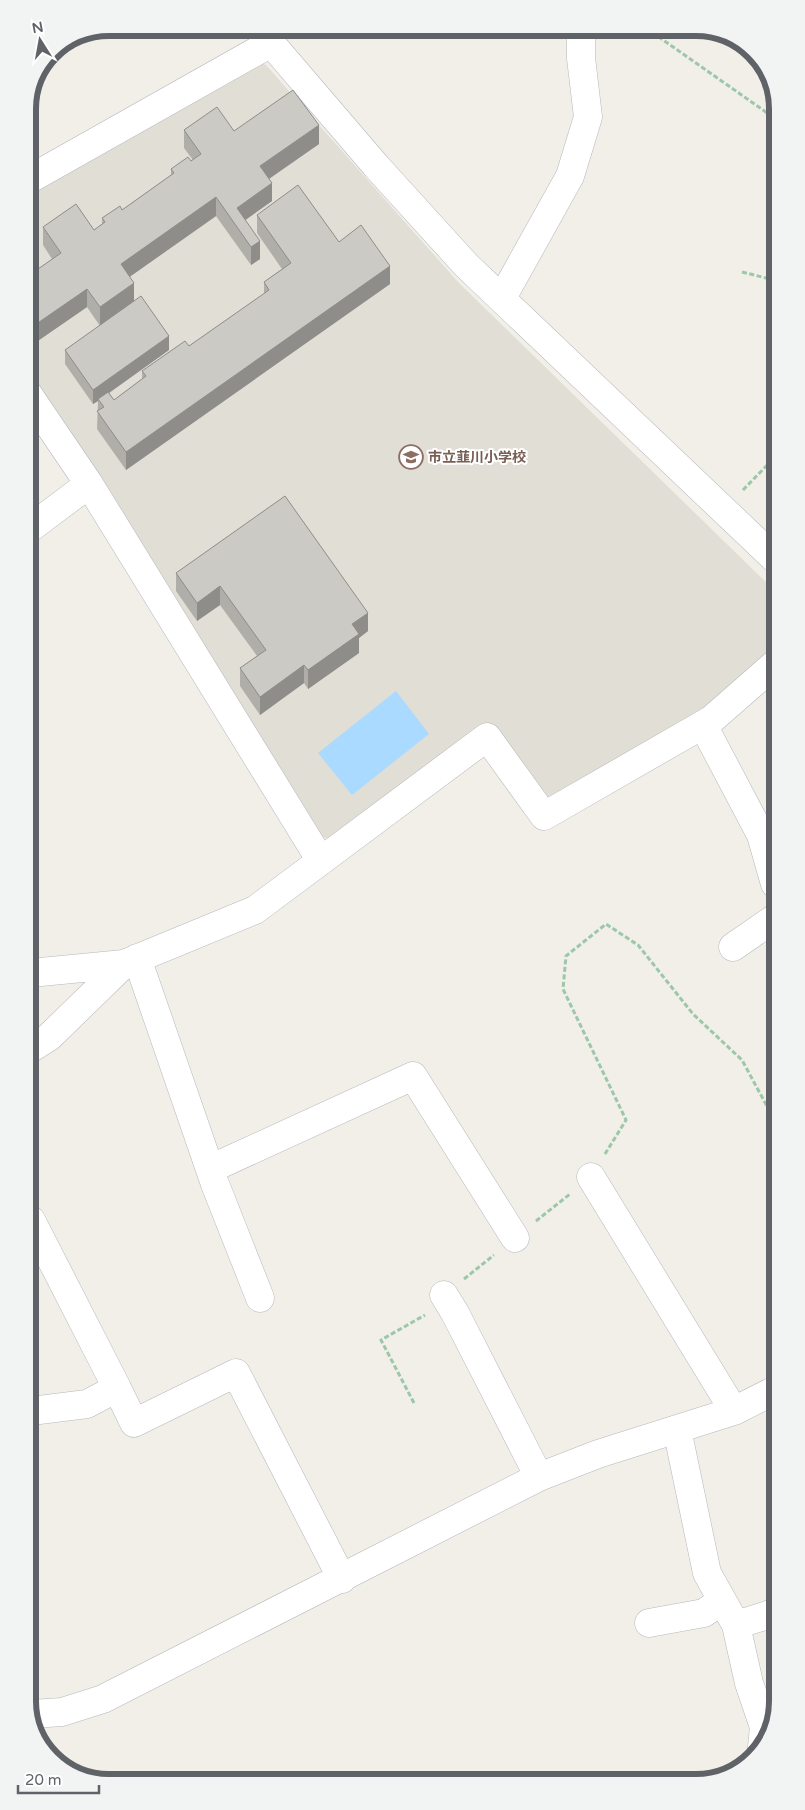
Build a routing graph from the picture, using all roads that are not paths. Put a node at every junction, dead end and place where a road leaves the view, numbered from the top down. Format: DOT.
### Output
graph roads {
  1 [pos="263,36"];
  2 [pos="266,36"];
  3 [pos="581,36"];
  4 [pos="36,175"];
  5 [pos="502,298"];
  6 [pos="36,406"];
  7 [pos="90,484"];
  8 [pos="36,524"];
  9 [pos="769,553"];
  10 [pos="769,669"];
  11 [pos="703,725"];
  12 [pos="321,861"];
  13 [pos="769,863"];
  14 [pos="769,922"];
  15 [pos="733,947"];
  16 [pos="130,961"];
  17 [pos="36,972"];
  18 [pos="36,1046"];
  19 [pos="210,1169"];
  20 [pos="591,1177"];
  21 [pos="36,1230"];
  22 [pos="515,1238"];
  23 [pos="444,1295"];
  24 [pos="260,1298"];
  25 [pos="117,1388"];
  26 [pos="769,1393"];
  27 [pos="36,1410"];
  28 [pos="734,1410"];
  29 [pos="677,1429"];
  30 [pos="539,1477"];
  31 [pos="342,1579"];
  32 [pos="722,1600"];
  33 [pos="769,1615"];
  34 [pos="649,1623"];
  35 [pos="736,1625"];
  36 [pos="38,1714"];
  37 [pos="762,1731"];
  1 -- 4 [label="street"];
  2 -- 5 [label="street"];
  3 -- 5 [label="street"];
  5 -- 9 [label="street"];
  6 -- 7 [label="street"];
  7 -- 8 [label="street"];
  7 -- 12 [label="street"];
  10 -- 11 [label="street"];
  11 -- 12 [label="street"];
  11 -- 13 [label="street"];
  12 -- 16 [label="street"];
  14 -- 15 [label="street"];
  16 -- 17 [label="street"];
  16 -- 18 [label="street"];
  16 -- 19 [label="street"];
  19 -- 22 [label="street"];
  19 -- 24 [label="street"];
  20 -- 28 [label="street"];
  21 -- 25 [label="street"];
  23 -- 30 [label="street"];
  25 -- 27 [label="street"];
  25 -- 31 [label="street"];
  26 -- 28 [label="street"];
  28 -- 29 [label="street"];
  29 -- 30 [label="street"];
  29 -- 32 [label="street"];
  30 -- 31 [label="street"];
  31 -- 36 [label="street"];
  32 -- 34 [label="street"];
  32 -- 35 [label="street"];
  33 -- 35 [label="street"];
  35 -- 37 [label="street"];
}
